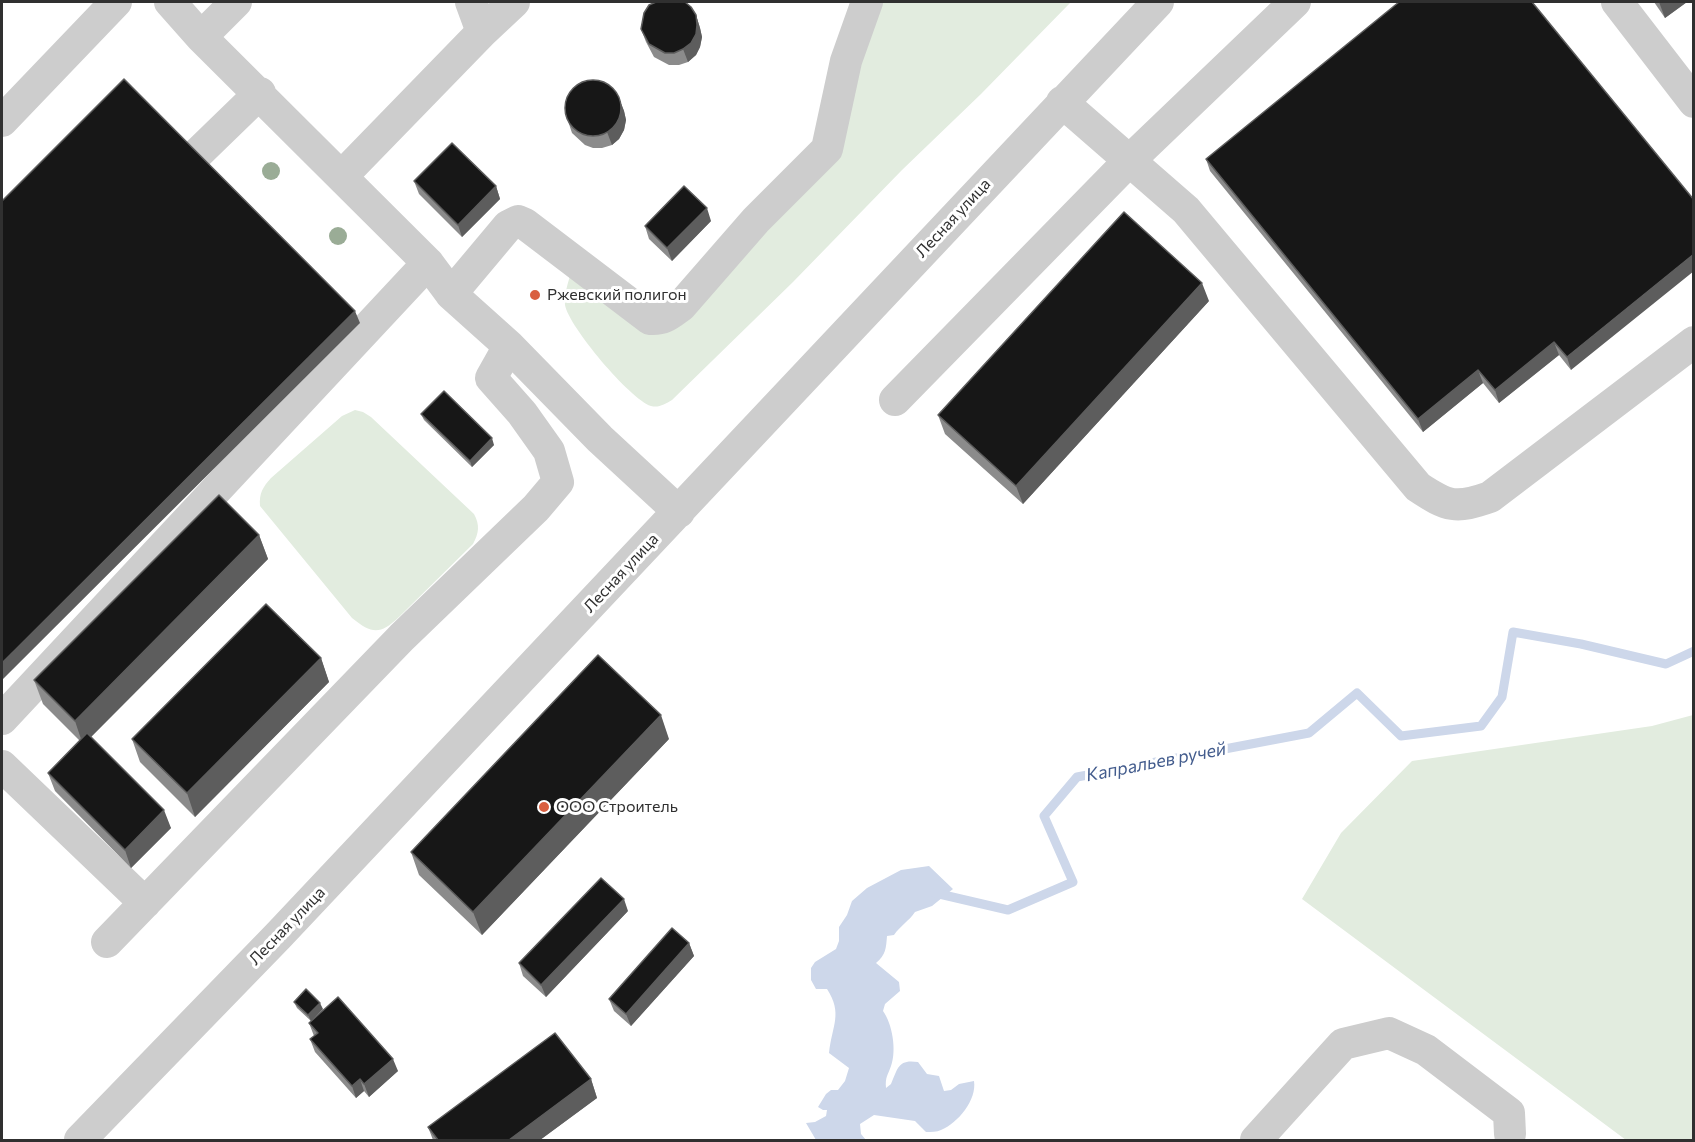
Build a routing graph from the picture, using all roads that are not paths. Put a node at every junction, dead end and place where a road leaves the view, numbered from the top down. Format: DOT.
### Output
graph roads {
  1 [pos="116,2"];
  2 [pos="170,2"];
  3 [pos="236,2"];
  4 [pos="471,2"];
  5 [pos="514,2"];
  6 [pos="867,2"];
  7 [pos="1158,2"];
  8 [pos="1295,2"];
  9 [pos="1617,2"];
  10 [pos="482,32"];
  11 [pos="201,37"];
  12 [pos="260,93"];
  13 [pos="1062,102"];
  14 [pos="1694,102"];
  15 [pos="2,121"];
  16 [pos="194,157"];
  17 [pos="1130,160"];
  18 [pos="342,176"];
  19 [pos="428,263"];
  20 [pos="451,294"];
  21 [pos="1694,342"];
  22 [pos="509,346"];
  23 [pos="895,400"];
  24 [pos="679,512"];
  25 [pos="2,719"];
  26 [pos="2,766"];
  27 [pos="145,903"];
  28 [pos="107,942"];
  29 [pos="1510,1134"];
  30 [pos="80,1140"];
  31 [pos="1256,1140"];
  1 -- 15 [label="street"];
  2 -- 11 [label="street"];
  3 -- 11 [label="street"];
  4 -- 10 [label="street"];
  5 -- 10 [label="street"];
  6 -- 20 [label="street"];
  7 -- 13 [label="street, Лесная улица"];
  8 -- 17 [label="street"];
  9 -- 14 [label="street"];
  10 -- 18 [label="street"];
  11 -- 12 [label="street"];
  12 -- 16 [label="street"];
  12 -- 18 [label="street"];
  13 -- 17 [label="street"];
  13 -- 24 [label="street, Лесная улица"];
  17 -- 21 [label="street"];
  17 -- 23 [label="street"];
  18 -- 19 [label="street"];
  19 -- 20 [label="street"];
  19 -- 25 [label="street"];
  20 -- 22 [label="street"];
  22 -- 24 [label="street"];
  22 -- 27 [label="street"];
  24 -- 30 [label="street, Лесная улица"];
  26 -- 27 [label="street"];
  27 -- 28 [label="street"];
  29 -- 31 [label="street"];
}
